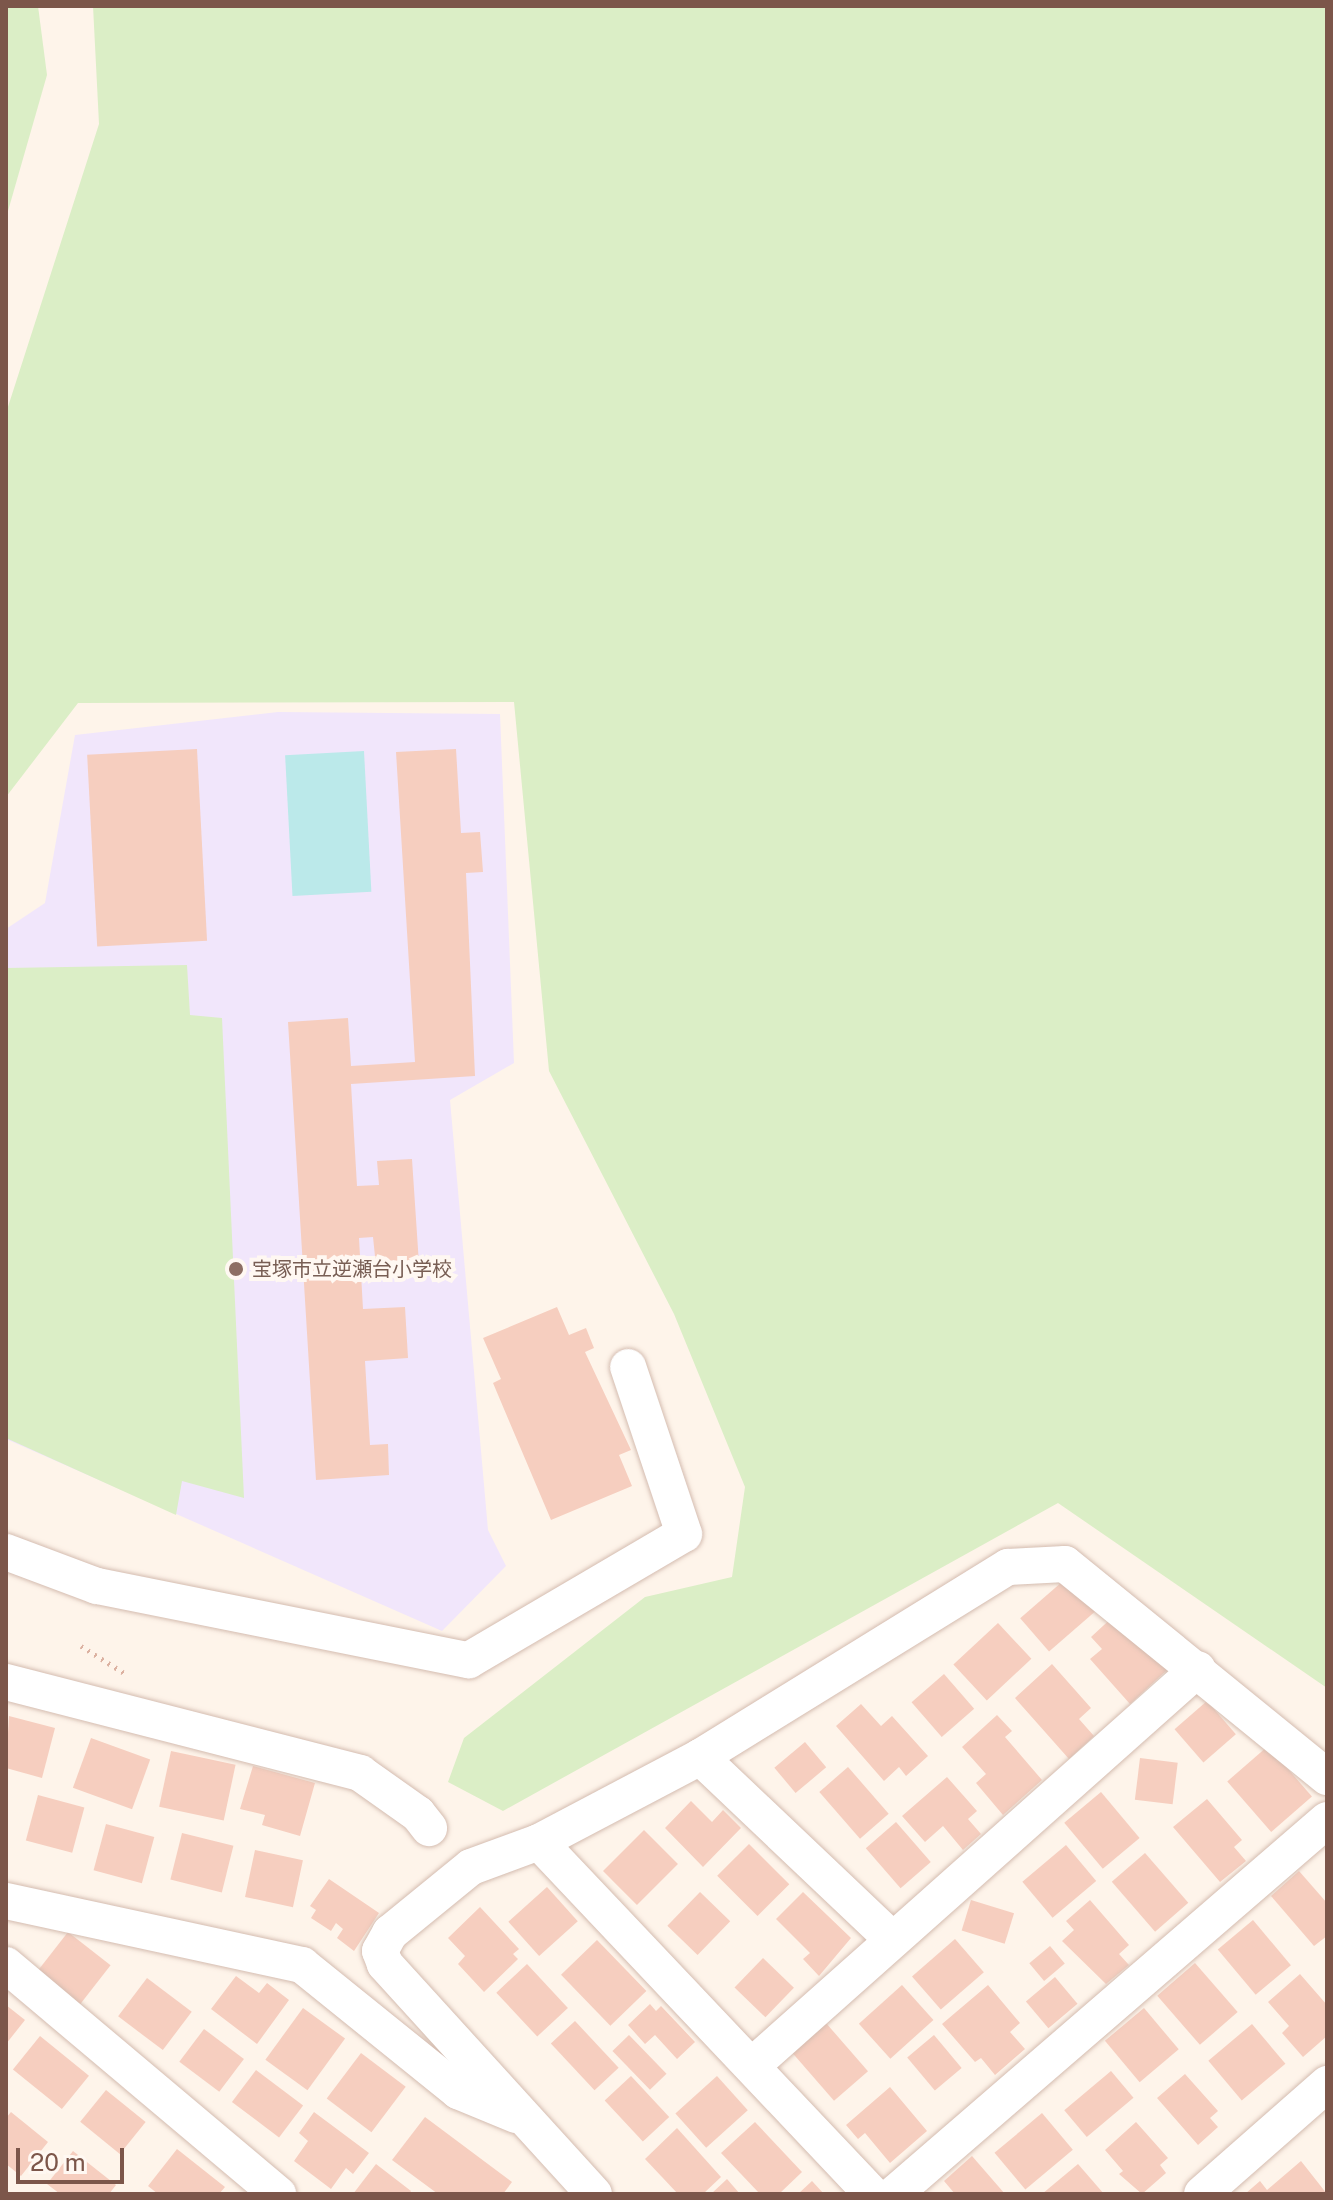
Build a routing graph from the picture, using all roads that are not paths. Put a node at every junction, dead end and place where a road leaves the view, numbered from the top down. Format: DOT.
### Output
graph roads {
  1 [pos="628,1367"];
  2 [pos="6,1552"];
  3 [pos="1198,1669"];
  4 [pos="6,1682"];
  5 [pos="700,1757"];
  6 [pos="1327,1777"];
  7 [pos="1327,1820"];
  8 [pos="429,1828"];
  9 [pos="539,1842"];
  10 [pos="6,1901"];
  11 [pos="891,1938"];
  12 [pos="6,1965"];
  13 [pos="754,2064"];
  14 [pos="1327,2084"];
  15 [pos="523,2117"];
  16 [pos="278,2194"];
  17 [pos="594,2194"];
  18 [pos="872,2194"];
  19 [pos="894,2194"];
  20 [pos="1202,2194"];
  1 -- 2 [label="street"];
  3 -- 5 [label="street"];
  3 -- 6 [label="street"];
  3 -- 11 [label="street"];
  4 -- 8 [label="street"];
  5 -- 9 [label="street"];
  5 -- 11 [label="street"];
  7 -- 19 [label="street"];
  9 -- 13 [label="street"];
  9 -- 15 [label="street"];
  10 -- 15 [label="street"];
  11 -- 13 [label="street"];
  12 -- 16 [label="street"];
  13 -- 18 [label="street"];
  14 -- 20 [label="street"];
  15 -- 17 [label="street"];
}
